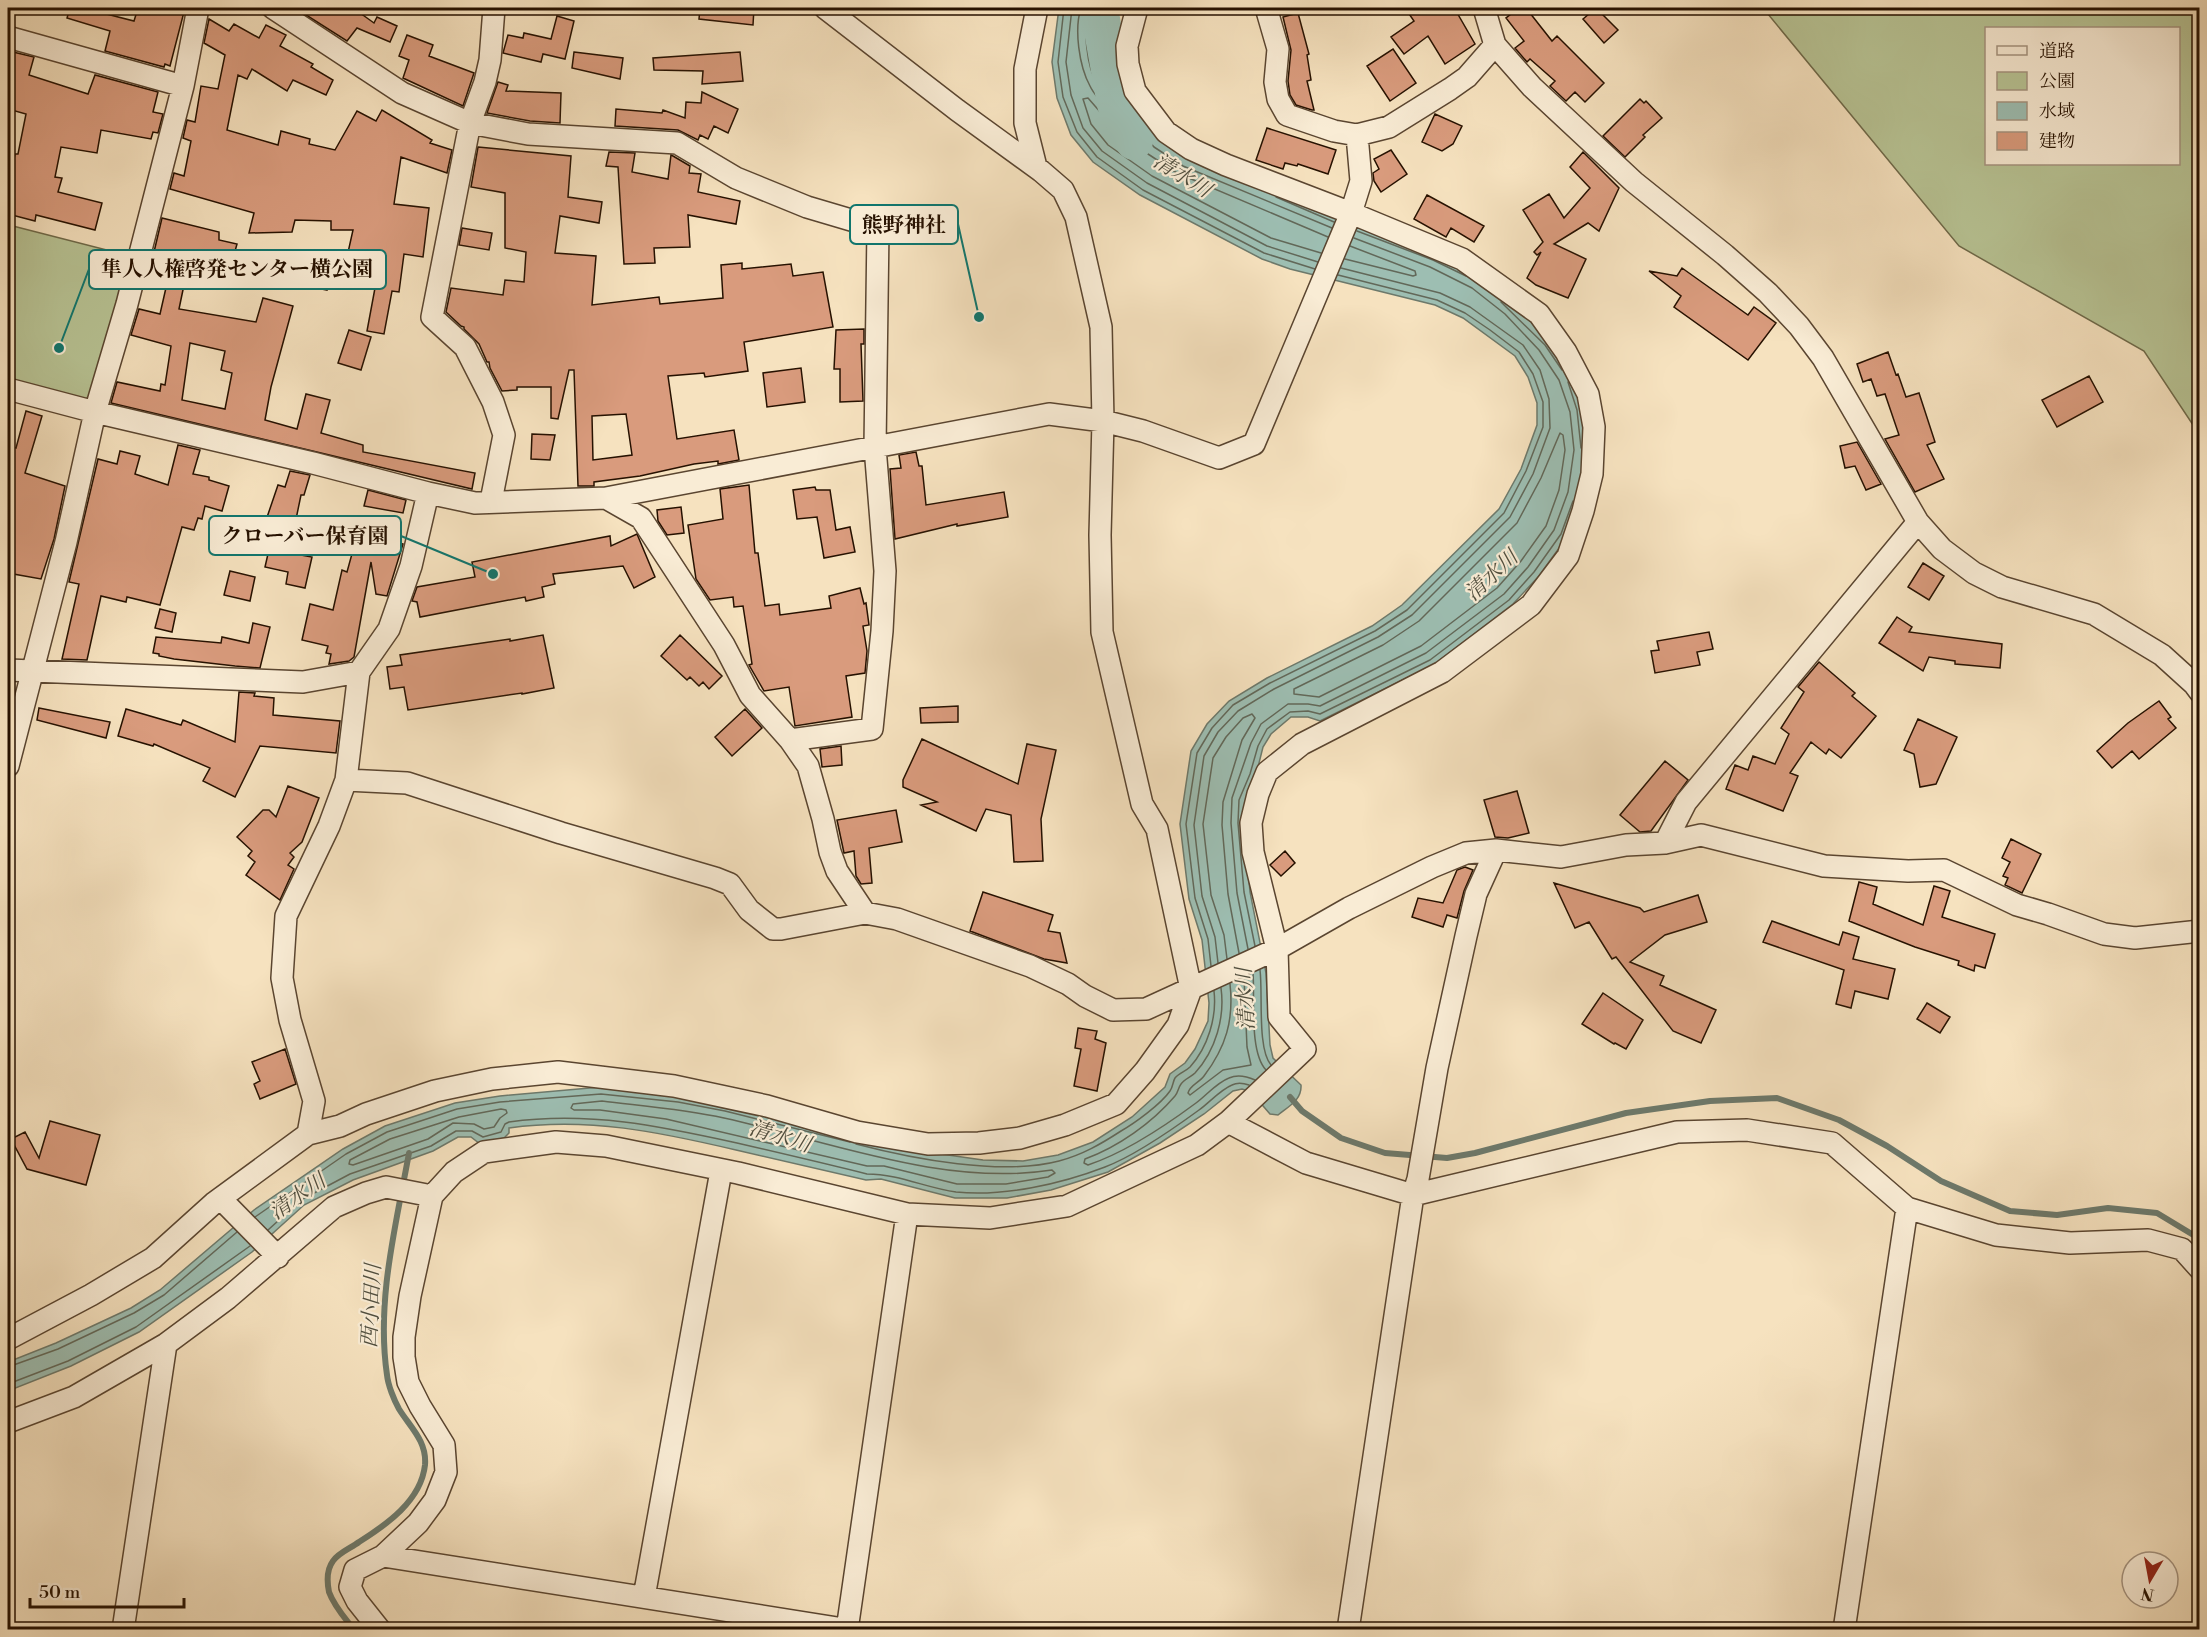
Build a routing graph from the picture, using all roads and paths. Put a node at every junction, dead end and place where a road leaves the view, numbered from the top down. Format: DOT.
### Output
graph roads {
  1 [pos="198,8"];
  2 [pos="273,8"];
  3 [pos="494,8"];
  4 [pos="825,8"];
  5 [pos="1036,8"];
  6 [pos="1137,8"];
  7 [pos="1268,8"];
  8 [pos="1484,8"];
  9 [pos="8,37"];
  10 [pos="1495,45"];
  11 [pos="183,86"];
  12 [pos="470,123"];
  13 [pos="1357,135"];
  14 [pos="1036,167"];
  15 [pos="1351,213"];
  16 [pos="8,389"];
  17 [pos="95,412"];
  18 [pos="1103,421"];
  19 [pos="875,447"];
  20 [pos="428,493"];
  21 [pos="606,498"];
  22 [pos="491,501"];
  23 [pos="1918,522"];
  24 [pos="8,670"];
  25 [pos="32,670"];
  26 [pos="359,672"];
  27 [pos="2199,692"];
  28 [pos="790,740"];
  29 [pos="8,766"];
  30 [pos="346,780"];
  31 [pos="1665,843"];
  32 [pos="1496,850"];
  33 [pos="865,913"];
  34 [pos="2199,931"];
  35 [pos="1277,949"];
  36 [pos="1191,989"];
  37 [pos="1228,1122"];
  38 [pos="308,1134"];
  39 [pos="721,1171"];
  40 [pos="1416,1187"];
  41 [pos="432,1196"];
  42 [pos="221,1198"];
  43 [pos="1907,1208"];
  44 [pos="906,1214"];
  45 [pos="278,1257"];
  46 [pos="2199,1269"];
  47 [pos="8,1339"];
  48 [pos="166,1344"];
  49 [pos="8,1422"];
  50 [pos="383,1556"];
  51 [pos="644,1598"];
  52 [pos="123,1629"];
  53 [pos="380,1629"];
  54 [pos="848,1629"];
  55 [pos="1348,1629"];
  56 [pos="1844,1629"];
  1 -- 11 [label="street"];
  2 -- 12 [label="street"];
  3 -- 12 [label="street"];
  4 -- 14 [label="street"];
  5 -- 14 [label="street"];
  6 -- 15 [label="street"];
  7 -- 13 [label="street"];
  8 -- 10 [label="street"];
  9 -- 11 [label="street"];
  10 -- 13 [label="street"];
  10 -- 23 [label="street"];
  11 -- 17 [label="street"];
  12 -- 19 [label="street"];
  12 -- 22 [label="street"];
  13 -- 15 [label="street"];
  14 -- 18 [label="street"];
  15 -- 18 [label="street"];
  15 -- 35 [label="street"];
  16 -- 17 [label="street"];
  17 -- 20 [label="street"];
  17 -- 25 [label="street"];
  18 -- 19 [label="street"];
  18 -- 36 [label="street"];
  19 -- 21 [label="street"];
  19 -- 28 [label="street"];
  20 -- 22 [label="street"];
  20 -- 26 [label="street"];
  21 -- 22 [label="street"];
  21 -- 28 [label="street"];
  23 -- 27 [label="street"];
  23 -- 31 [label="street"];
  24 -- 25 [label="street"];
  25 -- 26 [label="street"];
  25 -- 29 [label="street"];
  26 -- 30 [label="street"];
  28 -- 33 [label="street"];
  30 -- 33 [label="street"];
  30 -- 38 [label="street"];
  31 -- 32 [label="street"];
  31 -- 34 [label="street"];
  32 -- 35 [label="street"];
  32 -- 40 [label="street"];
  33 -- 36 [label="street"];
  35 -- 36 [label="street"];
  35 -- 37 [label="street"];
  36 -- 38 [label="street"];
  37 -- 40 [label="street"];
  37 -- 44 [label="street"];
  38 -- 42 [label="street"];
  39 -- 41 [label="street"];
  39 -- 44 [label="street"];
  39 -- 51 [label="street"];
  40 -- 43 [label="street"];
  40 -- 55 [label="street"];
  41 -- 45 [label="street"];
  41 -- 50 [label="street"];
  42 -- 45 [label="street"];
  42 -- 47 [label="street"];
  43 -- 46 [label="street"];
  43 -- 56 [label="street"];
  44 -- 54 [label="street"];
  45 -- 48 [label="street"];
  48 -- 49 [label="street"];
  48 -- 52 [label="street"];
  50 -- 51 [label="street"];
  50 -- 53 [label="street"];
  51 -- 54 [label="street"];
}
